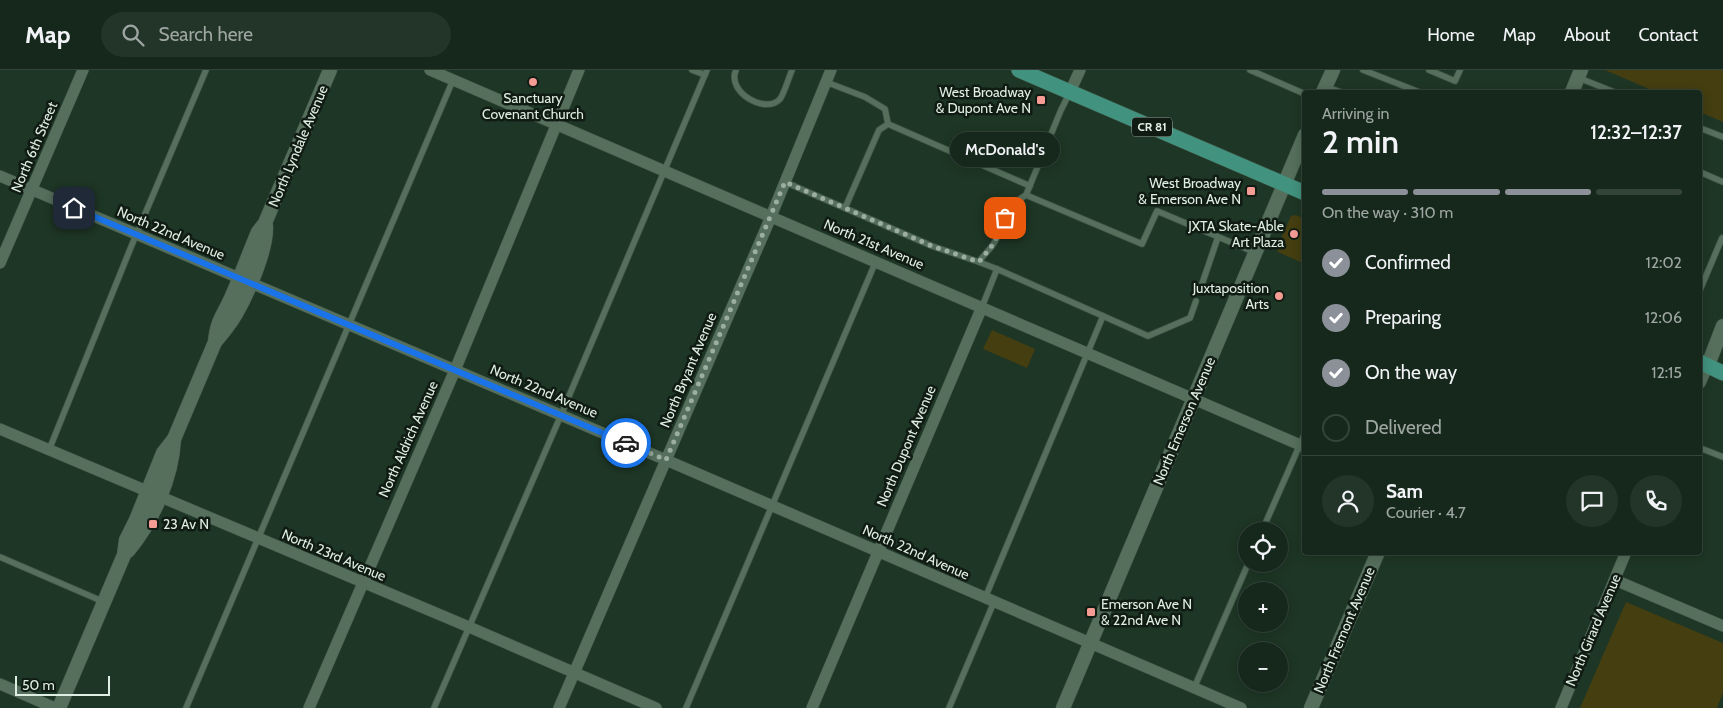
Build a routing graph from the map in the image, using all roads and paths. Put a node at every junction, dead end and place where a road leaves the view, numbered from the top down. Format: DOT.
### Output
graph roads {
  1 [pos="83,70"];
  2 [pos="206,70"];
  3 [pos="330,70"];
  4 [pos="430,70"];
  5 [pos="579,70"];
  6 [pos="692,70"];
  7 [pos="736,70"];
  8 [pos="792,70"];
  9 [pos="831,70"];
  10 [pos="1019,70"];
  11 [pos="1080,70"];
  12 [pos="1250,70"];
  13 [pos="1333,70"];
  14 [pos="1364,70"];
  15 [pos="1429,70"];
  16 [pos="1460,70"];
  17 [pos="706,73"];
  18 [pos="1579,74"];
  19 [pos="453,80"];
  20 [pos="826,82"];
  21 [pos="1324,90"];
  22 [pos="1414,90"];
  23 [pos="1573,90"];
  24 [pos="1610,90"];
  25 [pos="1070,92"];
  26 [pos="1302,93"];
  27 [pos="556,124"];
  28 [pos="888,124"];
  29 [pos="1702,129"];
  30 [pos="1723,137"];
  31 [pos="1302,142"];
  32 [pos="665,170"];
  33 [pos="1702,173"];
  34 [pos="0,176"];
  35 [pos="785,182"];
  36 [pos="1723,182"];
  37 [pos="1284,184"];
  38 [pos="1030,186"];
  39 [pos="32,190"];
  40 [pos="1302,192"];
  41 [pos="1026,195"];
  42 [pos="845,208"];
  43 [pos="771,216"];
  44 [pos="137,234"];
  45 [pos="1218,237"];
  46 [pos="1723,238"];
  47 [pos="1255,253"];
  48 [pos="876,261"];
  49 [pos="979,262"];
  50 [pos="0,263"];
  51 [pos="997,269"];
  52 [pos="245,281"];
  53 [pos="1702,285"];
  54 [pos="1201,287"];
  55 [pos="1196,301"];
  56 [pos="982,307"];
  57 [pos="1103,316"];
  58 [pos="349,324"];
  59 [pos="1723,326"];
  60 [pos="1088,353"];
  61 [pos="1704,363"];
  62 [pos="455,370"];
  63 [pos="1723,373"];
  64 [pos="1193,399"];
  65 [pos="561,415"];
  66 [pos="0,429"];
  67 [pos="1302,446"];
  68 [pos="1302,448"];
  69 [pos="1702,449"];
  70 [pos="49,450"];
  71 [pos="1723,458"];
  72 [pos="666,460"];
  73 [pos="153,495"];
  74 [pos="773,506"];
  75 [pos="1266,522"];
  76 [pos="258,539"];
  77 [pos="878,550"];
  78 [pos="1377,555"];
  79 [pos="1625,555"];
  80 [pos="0,558"];
  81 [pos="1245,572"];
  82 [pos="1615,580"];
  83 [pos="362,583"];
  84 [pos="990,600"];
  85 [pos="104,602"];
  86 [pos="1723,626"];
  87 [pos="469,627"];
  88 [pos="1090,644"];
  89 [pos="574,672"];
  90 [pos="0,684"];
  91 [pos="1194,688"];
  92 [pos="55,708"];
  93 [pos="60,708"];
  94 [pos="186,708"];
  95 [pos="309,708"];
  96 [pos="434,708"];
  97 [pos="559,708"];
  98 [pos="656,708"];
  99 [pos="686,708"];
  100 [pos="812,708"];
  101 [pos="949,708"];
  102 [pos="1063,708"];
  103 [pos="1241,708"];
  104 [pos="1311,708"];
  105 [pos="1561,708"];
  1 -- 39 [label="street, North 6th Street"];
  2 -- 44 [label="lane"];
  3 -- 52 [label="street, North Lyndale Avenue"];
  4 -- 19 [label="street, North 21st Avenue"];
  5 -- 27 [label="street, North Aldrich Avenue"];
  6 -- 17 [label="lane"];
  7 -- 8 [label="lane"];
  9 -- 20 [label="street, North Bryant Avenue"];
  10 -- 25 [label="main road, CR 81"];
  11 -- 25 [label="street"];
  12 -- 26 [label="lane"];
  13 -- 21 [label="street"];
  14 -- 22 [label="lane"];
  15 -- 16 [label="lane"];
  17 -- 32 [label="lane"];
  18 -- 23 [label="street"];
  18 -- 24 [label="lane"];
  19 -- 27 [label="street, North 21st Avenue"];
  19 -- 58 [label="lane"];
  20 -- 28 [label="lane"];
  20 -- 35 [label="street, North Bryant Avenue"];
  25 -- 37 [label="main road, CR 81"];
  25 -- 38 [label="lane"];
  27 -- 32 [label="street, North 21st Avenue"];
  27 -- 62 [label="street, North Aldrich Avenue"];
  28 -- 38 [label="lane"];
  28 -- 42 [label="lane"];
  29 -- 30 [label="lane"];
  31 -- 37 [label="street, North Emerson Avenue"];
  32 -- 43 [label="street, North 21st Avenue"];
  32 -- 65 [label="lane"];
  33 -- 36 [label="lane"];
  34 -- 39 [label="street, North 22nd Avenue"];
  35 -- 42 [label="lane"];
  35 -- 43 [label="street, North Bryant Avenue"];
  37 -- 40 [label="main road, CR 81"];
  37 -- 47 [label="street, North Emerson Avenue"];
  38 -- 41 [label="lane"];
  39 -- 44 [label="street, North 22nd Avenue"];
  39 -- 50 [label="street, North 6th Street"];
  41 -- 45 [label="lane"];
  41 -- 49 [label="lane"];
  42 -- 49 [label="lane"];
  43 -- 48 [label="street, North 21st Avenue"];
  43 -- 72 [label="street, North Bryant Avenue"];
  44 -- 52 [label="street, North 22nd Avenue"];
  44 -- 70 [label="lane"];
  45 -- 47 [label="lane"];
  45 -- 54 [label="lane"];
  46 -- 53 [label="lane"];
  47 -- 64 [label="street, North Emerson Avenue"];
  48 -- 56 [label="street, North 21st Avenue"];
  48 -- 74 [label="lane"];
  49 -- 51 [label="lane"];
  51 -- 56 [label="lane"];
  51 -- 57 [label="lane"];
  52 -- 58 [label="street, North 22nd Avenue"];
  52 -- 73 [label="street, North Lyndale Avenue"];
  55 -- 57 [label="lane"];
  56 -- 60 [label="street, North 21st Avenue"];
  56 -- 77 [label="street, North Dupont Avenue"];
  57 -- 60 [label="lane"];
  58 -- 62 [label="street, North 22nd Avenue"];
  58 -- 76 [label="lane"];
  59 -- 61 [label="street"];
  60 -- 64 [label="street, North 21st Avenue"];
  60 -- 84 [label="lane"];
  61 -- 63 [label="main road"];
  62 -- 65 [label="street, North 22nd Avenue"];
  62 -- 83 [label="street, North Aldrich Avenue"];
  64 -- 67 [label="street, North 21st Avenue"];
  64 -- 88 [label="street, North Emerson Avenue"];
  65 -- 72 [label="street, North 22nd Avenue"];
  65 -- 87 [label="lane"];
  66 -- 70 [label="street, North 23rd Avenue"];
  68 -- 75 [label="lane"];
  69 -- 71 [label="lane"];
  70 -- 73 [label="street, North 23rd Avenue"];
  72 -- 74 [label="street, North 22nd Avenue"];
  72 -- 89 [label="street, North Bryant Avenue"];
  73 -- 76 [label="street, North 23rd Avenue"];
  73 -- 85 [label="street, North Lyndale Avenue"];
  74 -- 77 [label="street, North 22nd Avenue"];
  74 -- 99 [label="lane"];
  76 -- 83 [label="street, North 23rd Avenue"];
  76 -- 94 [label="lane"];
  77 -- 84 [label="street, North 22nd Avenue"];
  77 -- 100 [label="street, North Dupont Avenue"];
  78 -- 104 [label="street, North Fremont Avenue"];
  79 -- 82 [label="street, North Girard Avenue"];
  80 -- 85 [label="lane"];
  81 -- 91 [label="lane"];
  82 -- 86 [label="street"];
  82 -- 105 [label="street, North Girard Avenue"];
  83 -- 87 [label="street, North 23rd Avenue"];
  83 -- 95 [label="street, North Aldrich Avenue"];
  84 -- 88 [label="street, North 22nd Avenue"];
  84 -- 101 [label="lane"];
  85 -- 93 [label="street, North Lyndale Avenue"];
  87 -- 89 [label="street, North 23rd Avenue"];
  87 -- 96 [label="lane"];
  88 -- 91 [label="street, North 22nd Avenue"];
  88 -- 102 [label="street, North Emerson Avenue"];
  89 -- 97 [label="street, North Bryant Avenue"];
  89 -- 98 [label="street, North 23rd Avenue"];
  90 -- 92 [label="street"];
  91 -- 103 [label="street, North 22nd Avenue"];
}
